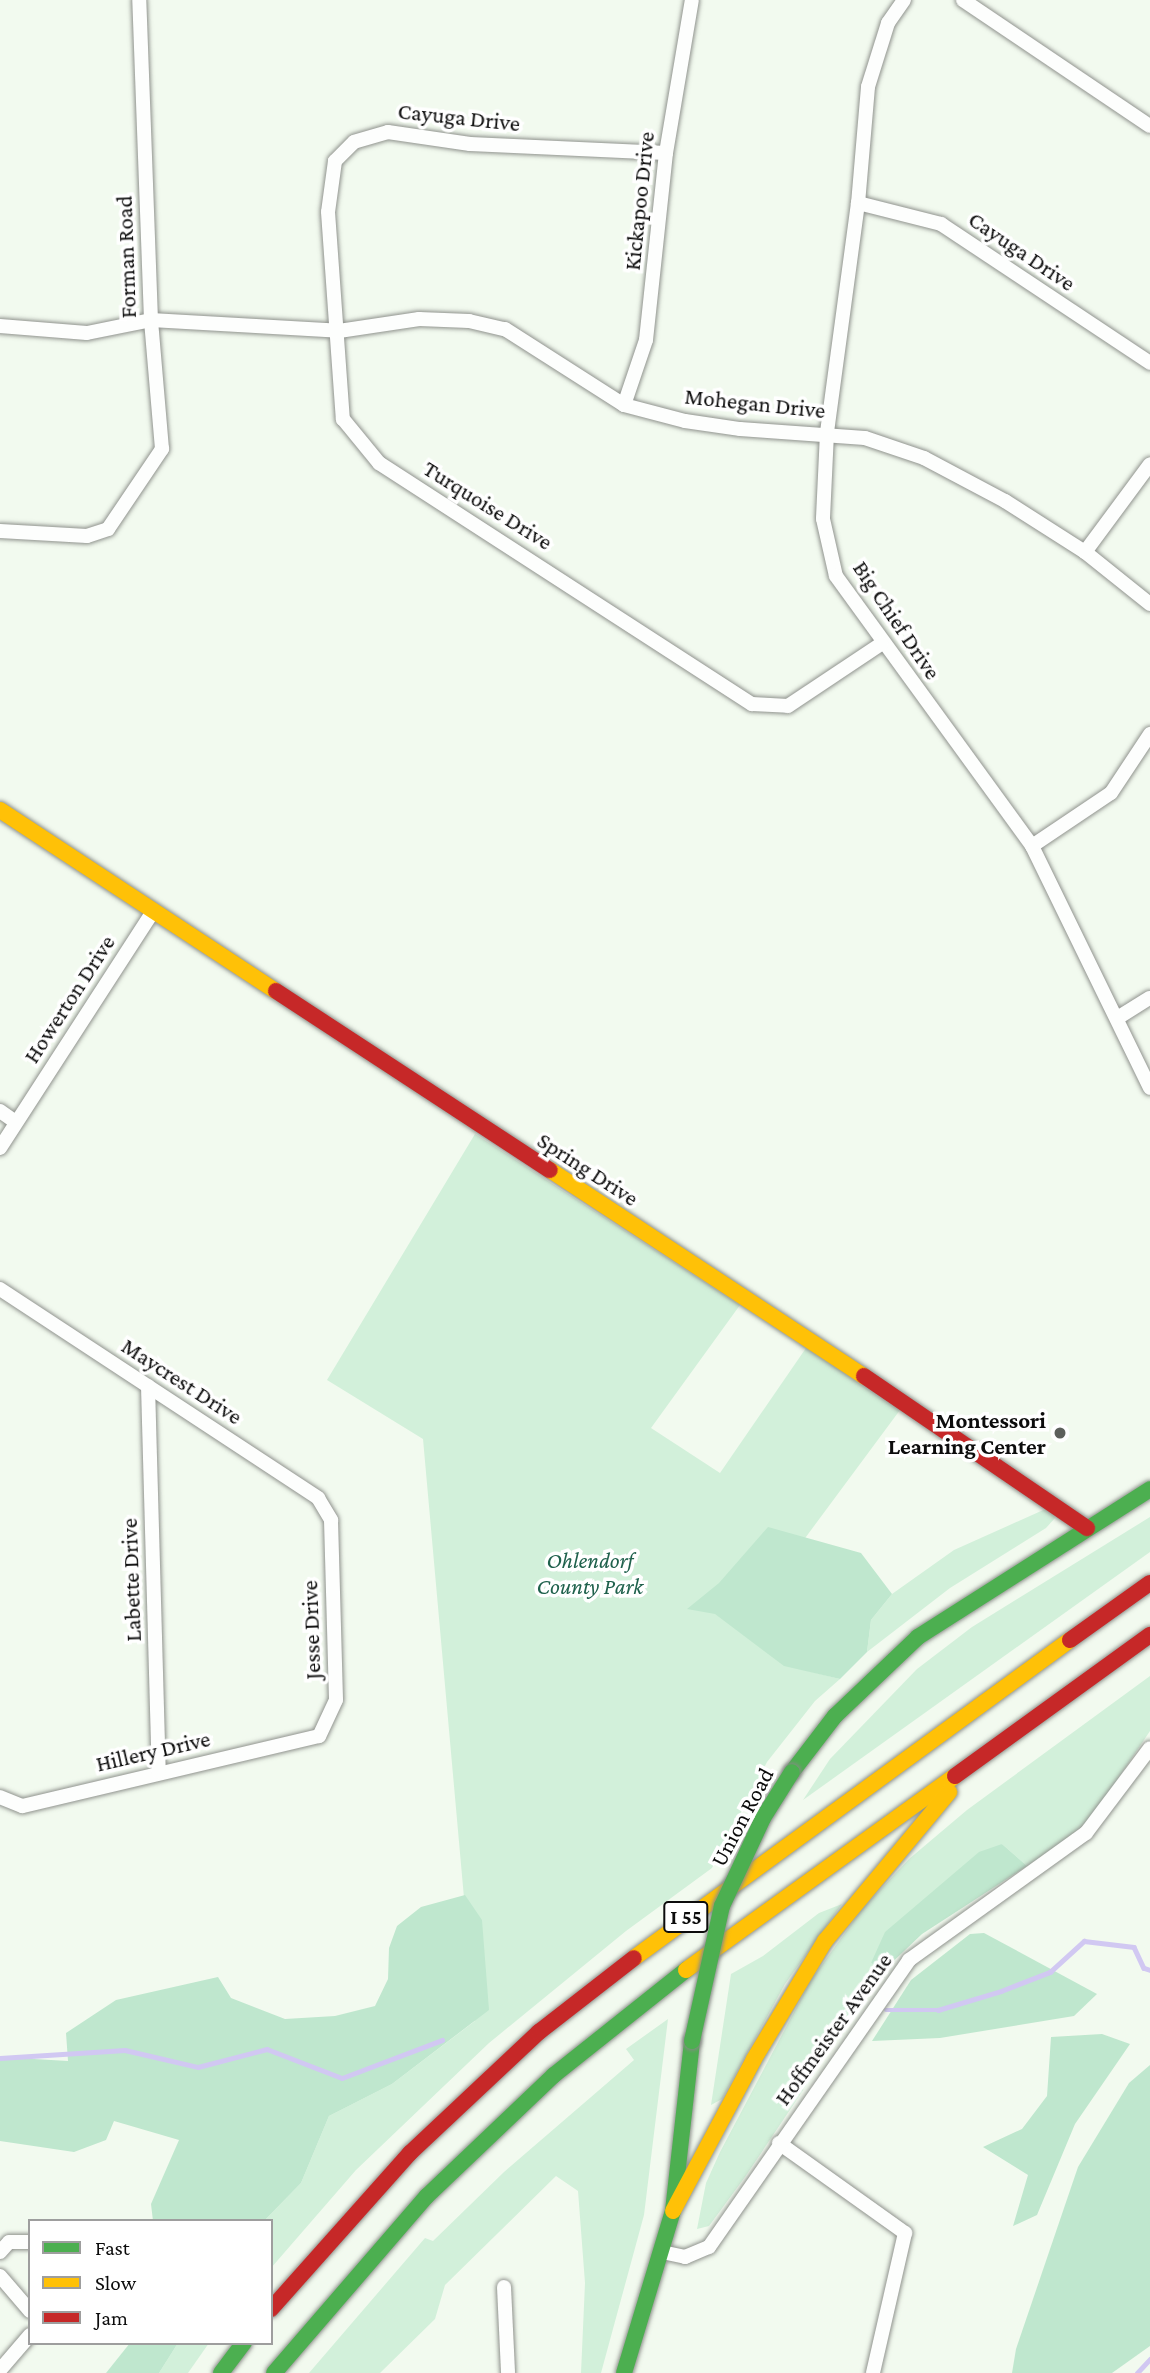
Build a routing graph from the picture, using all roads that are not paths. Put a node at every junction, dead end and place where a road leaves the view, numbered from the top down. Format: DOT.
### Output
graph roads {
  1 [pos="139,0"];
  2 [pos="692,0"];
  3 [pos="904,0"];
  4 [pos="963,0"];
  5 [pos="1150,127"];
  6 [pos="372,134"];
  7 [pos="666,153"];
  8 [pos="858,203"];
  9 [pos="150,320"];
  10 [pos="0,326"];
  11 [pos="339,331"];
  12 [pos="1150,363"];
  13 [pos="624,405"];
  14 [pos="827,433"];
  15 [pos="1150,464"];
  16 [pos="0,531"];
  17 [pos="1085,552"];
  18 [pos="1150,604"];
  19 [pos="881,644"];
  20 [pos="1150,734"];
  21 [pos="0,810"];
  22 [pos="1032,846"];
  23 [pos="154,910"];
  24 [pos="1150,998"];
  25 [pos="1119,1017"];
  26 [pos="1150,1088"];
  27 [pos="0,1111"];
  28 [pos="16,1122"];
  29 [pos="0,1148"];
  30 [pos="0,1289"];
  31 [pos="148,1386"];
  32 [pos="1150,1489"];
  33 [pos="331,1520"];
  34 [pos="1087,1528"];
  35 [pos="1150,1583"];
  36 [pos="1150,1635"];
  37 [pos="319,1736"];
  38 [pos="1150,1748"];
  39 [pos="975,1762"];
  40 [pos="159,1772"];
  41 [pos="0,1797"];
  42 [pos="779,2143"];
  43 [pos="673,2211"];
  44 [pos="28,2242"];
  45 [pos="0,2252"];
  46 [pos="662,2252"];
  47 [pos="0,2276"];
  48 [pos="504,2287"];
  49 [pos="273,2307"];
  50 [pos="28,2309"];
  51 [pos="28,2337"];
  52 [pos="242,2345"];
  53 [pos="0,2370"];
  54 [pos="221,2373"];
  55 [pos="274,2373"];
  56 [pos="508,2373"];
  57 [pos="624,2373"];
  58 [pos="873,2373"];
  1 -- 9 [label="street, Forman Road"];
  2 -- 7 [label="street, Kickapoo Drive"];
  3 -- 8 [label="street, Big Chief Drive"];
  4 -- 5 [label="street"];
  6 -- 7 [label="street, Cayuga Drive"];
  6 -- 11 [label="street, Turquoise Drive"];
  7 -- 13 [label="street, Kickapoo Drive"];
  8 -- 12 [label="street, Cayuga Drive"];
  8 -- 14 [label="street, Big Chief Drive"];
  9 -- 10 [label="street, Mohegan Drive"];
  9 -- 11 [label="street, Mohegan Drive"];
  9 -- 16 [label="street, Forman Road"];
  11 -- 13 [label="street, Mohegan Drive"];
  11 -- 19 [label="street, Turquoise Drive"];
  13 -- 14 [label="street, Mohegan Drive"];
  14 -- 17 [label="street, Mohegan Drive"];
  14 -- 19 [label="street, Big Chief Drive"];
  15 -- 17 [label="street"];
  17 -- 18 [label="street, Mohegan Drive"];
  19 -- 22 [label="street, Big Chief Drive"];
  20 -- 22 [label="street"];
  21 -- 23 [label="main road, Spring Drive"];
  22 -- 25 [label="street, Big Chief Drive"];
  23 -- 28 [label="street, Howerton Drive"];
  23 -- 34 [label="main road, Spring Drive"];
  24 -- 25 [label="street"];
  25 -- 26 [label="street, Big Chief Drive"];
  27 -- 28 [label="street"];
  28 -- 29 [label="street, Howerton Drive"];
  30 -- 31 [label="street, Maycrest Drive"];
  31 -- 33 [label="street, Maycrest Drive"];
  31 -- 40 [label="street, Labette Drive"];
  32 -- 34 [label="main road, Union Road"];
  33 -- 37 [label="street, Jesse Drive"];
  34 -- 43 [label="main road, Union Road, bridge"];
  35 -- 49 [label="main road, I 55"];
  36 -- 39 [label="main road, I 55"];
  37 -- 40 [label="street, Hillery Drive"];
  38 -- 42 [label="street, Hoffmeister Avenue"];
  39 -- 43 [label="main road"];
  39 -- 55 [label="main road, I 55"];
  40 -- 41 [label="street, Hillery Drive"];
  42 -- 46 [label="street, Hoffmeister Avenue"];
  42 -- 58 [label="street"];
  43 -- 46 [label="main road, Union Road"];
  44 -- 45 [label="street"];
  46 -- 57 [label="main road, Union Road"];
  47 -- 50 [label="street"];
  48 -- 56 [label="street"];
  51 -- 53 [label="street"];
  52 -- 54 [label="main road"];
}
